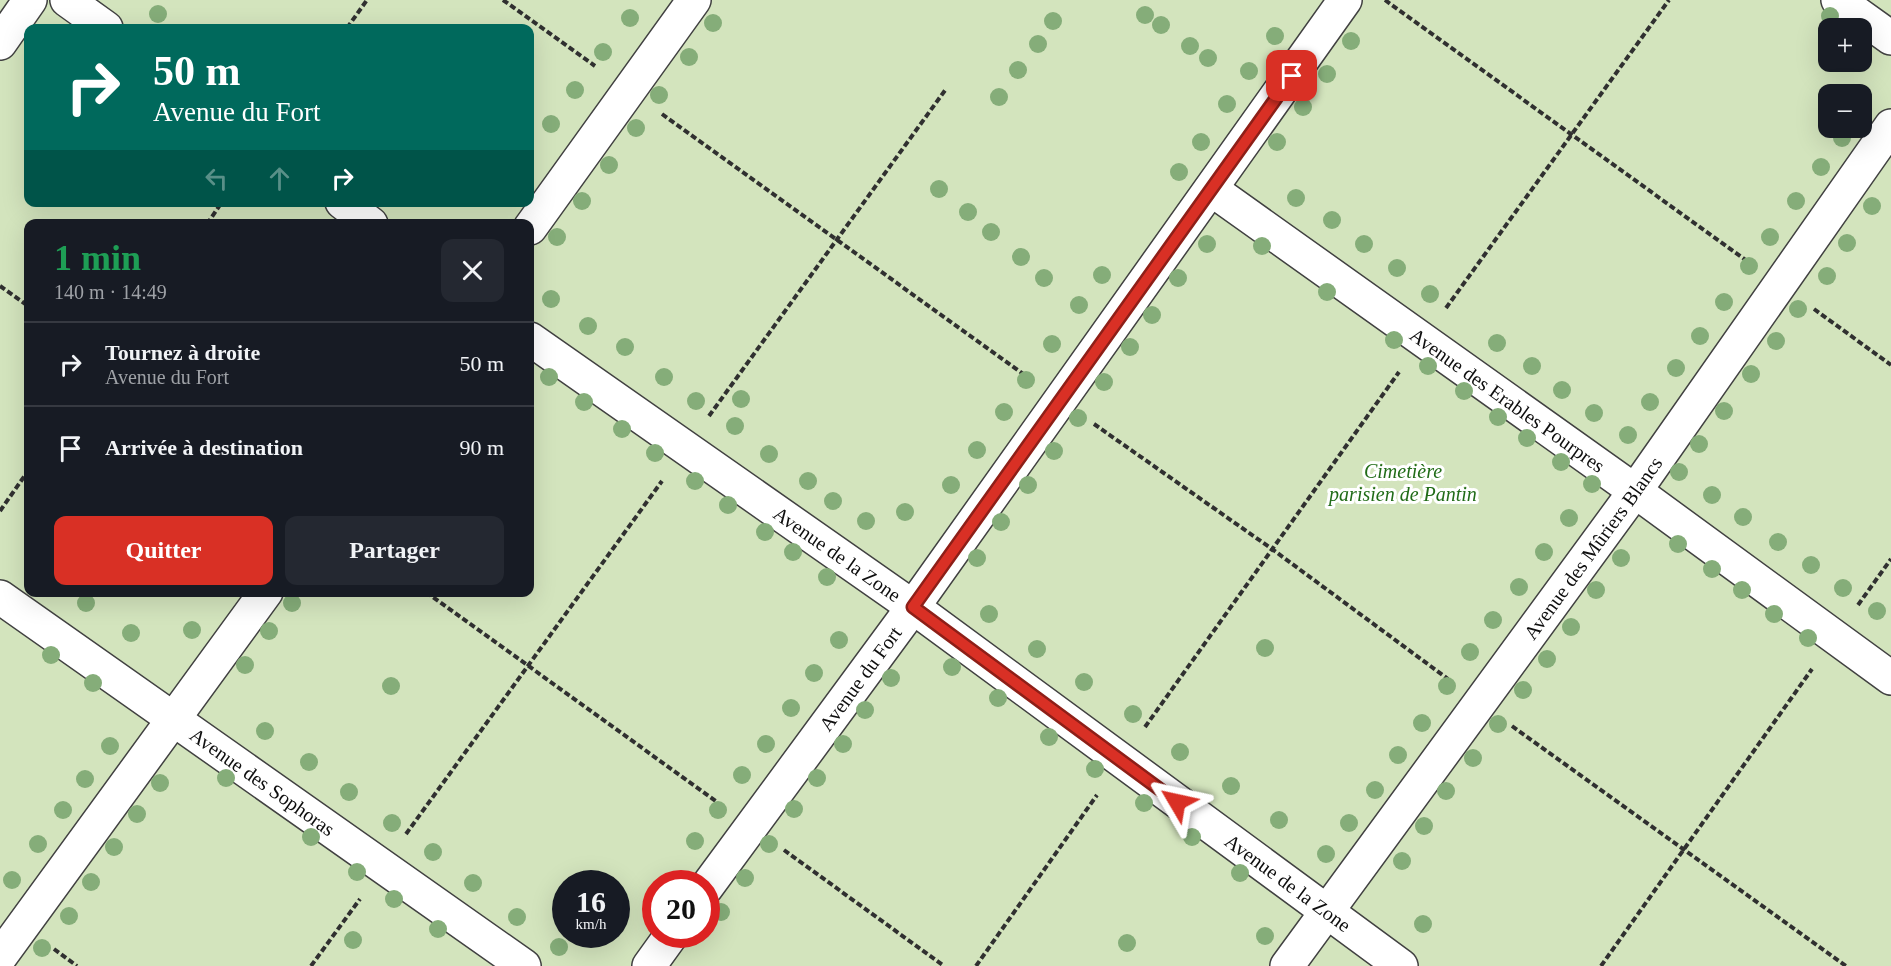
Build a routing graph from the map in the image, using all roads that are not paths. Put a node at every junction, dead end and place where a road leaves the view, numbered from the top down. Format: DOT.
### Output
graph roads {
  1 [pos="30,0"];
  2 [pos="68,0"];
  3 [pos="694,0"];
  4 [pos="1345,0"];
  5 [pos="1838,0"];
  6 [pos="101,24"];
  7 [pos="1891,38"];
  8 [pos="0,43"];
  9 [pos="1891,126"];
  10 [pos="1211,189"];
  11 [pos="349,207"];
  12 [pos="364,219"];
  13 [pos="534,222"];
  14 [pos="534,342"];
  15 [pos="1635,490"];
  16 [pos="0,597"];
  17 [pos="262,597"];
  18 [pos="913,607"];
  19 [pos="1891,678"];
  20 [pos="174,719"];
  21 [pos="719,870"];
  22 [pos="1326,912"];
  23 [pos="662,948"];
  24 [pos="0,957"];
  25 [pos="524,966"];
  26 [pos="649,966"];
  27 [pos="1287,966"];
  28 [pos="1401,966"];
  1 -- 8 [label="lane"];
  2 -- 6 [label="lane"];
  3 -- 13 [label="lane"];
  4 -- 10 [label="lane, Avenue du Fort"];
  5 -- 7 [label="lane"];
  9 -- 15 [label="lane, Avenue des Mûriers Blancs"];
  10 -- 15 [label="lane, Avenue des Erables Pourpres"];
  10 -- 18 [label="lane, Avenue du Fort"];
  11 -- 12 [label="lane"];
  14 -- 18 [label="lane, Avenue de la Zone"];
  15 -- 19 [label="lane, Avenue des Erables Pourpres"];
  15 -- 22 [label="lane, Avenue des Mûriers Blancs"];
  16 -- 20 [label="lane, Avenue des Sophoras"];
  17 -- 20 [label="lane"];
  18 -- 21 [label="lane, Avenue du Fort"];
  18 -- 22 [label="lane, Avenue de la Zone"];
  20 -- 24 [label="lane"];
  20 -- 25 [label="lane, Avenue des Sophoras"];
  22 -- 27 [label="lane, Avenue des Mûriers Blancs"];
  22 -- 28 [label="lane, Avenue de la Zone"];
  23 -- 26 [label="lane"];
}
